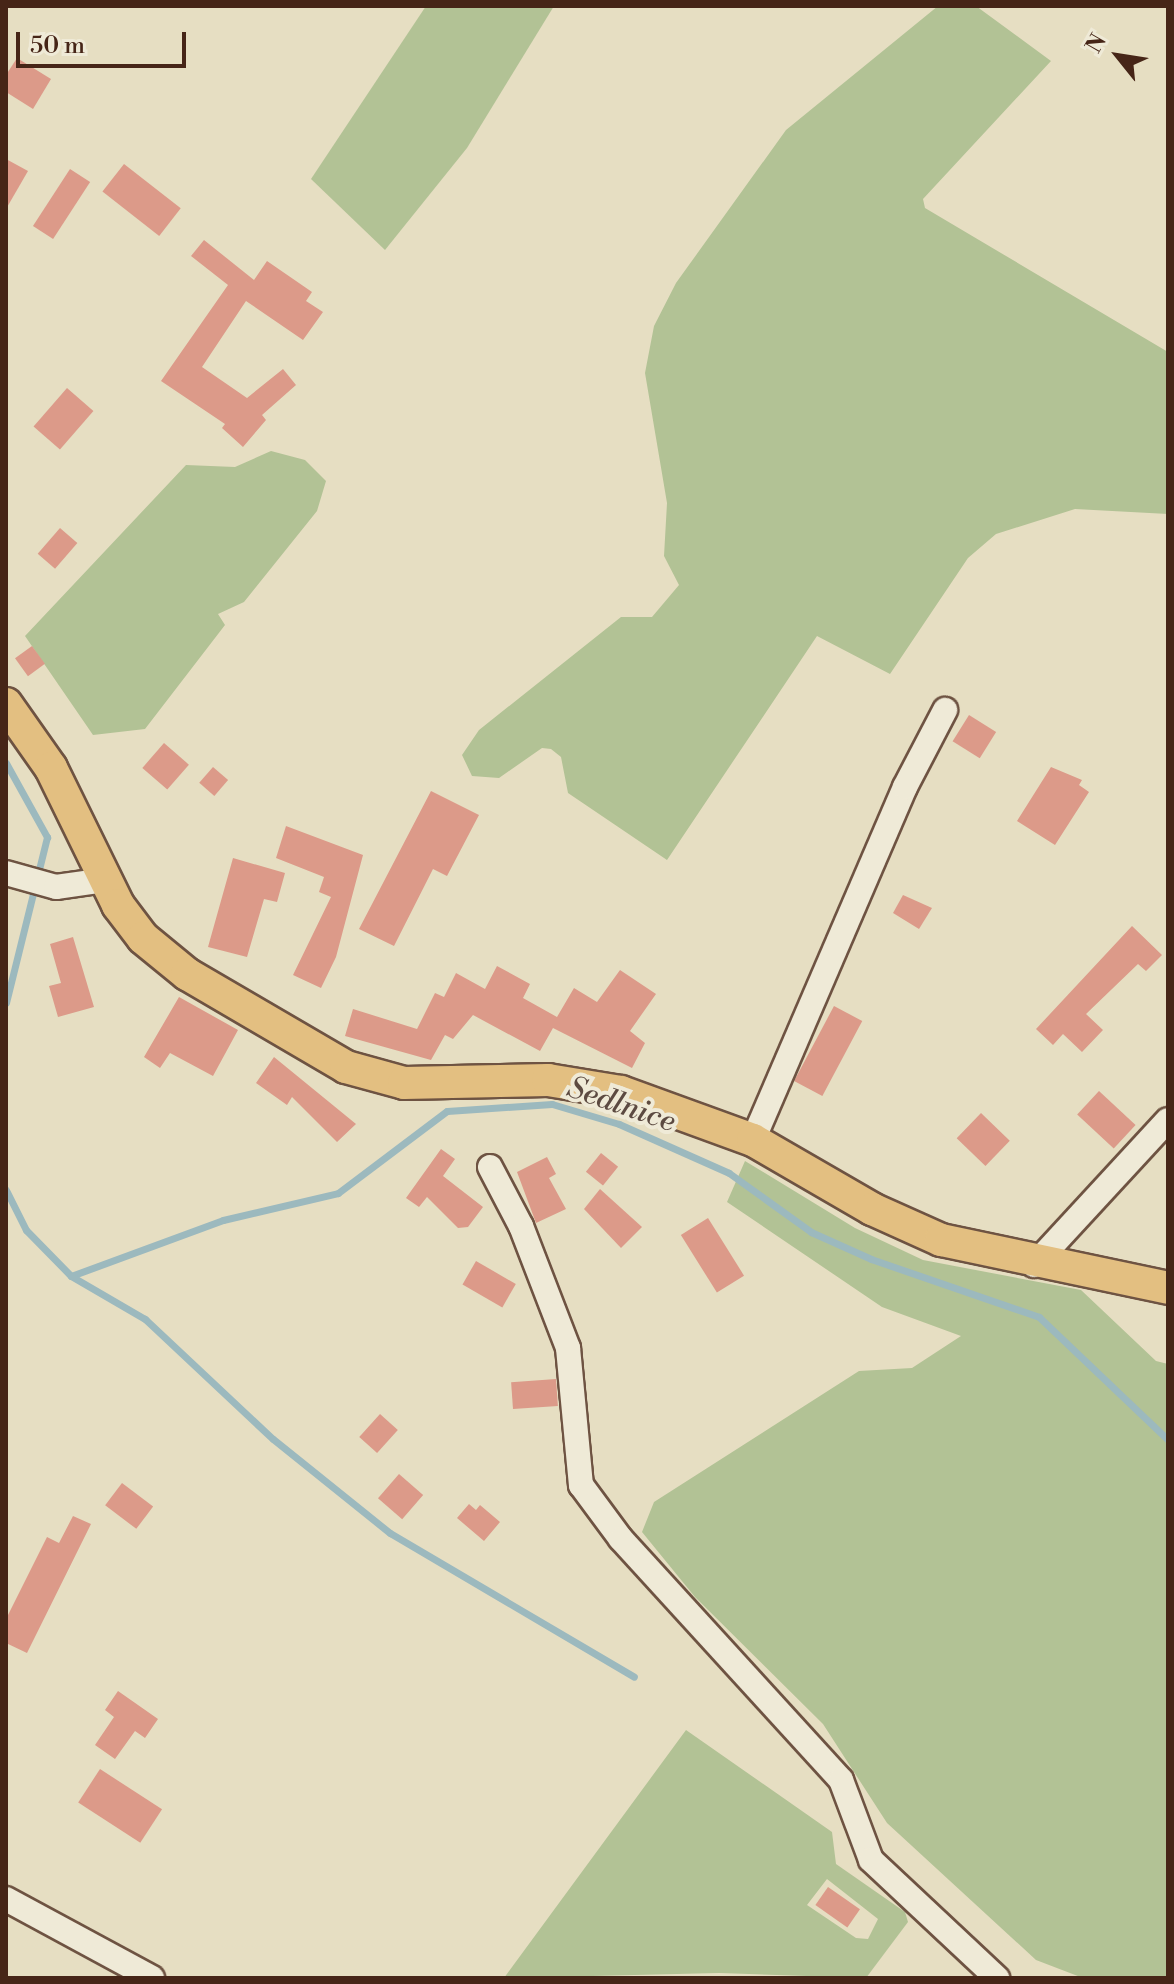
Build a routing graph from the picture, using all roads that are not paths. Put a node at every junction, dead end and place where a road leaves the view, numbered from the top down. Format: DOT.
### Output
graph roads {
  1 [pos="6,704"];
  2 [pos="945,710"];
  3 [pos="11,876"];
  4 [pos="105,880"];
  5 [pos="1168,1120"];
  6 [pos="753,1140"];
  7 [pos="490,1167"];
  8 [pos="1034,1265"];
  9 [pos="1168,1288"];
  10 [pos="6,1899"];
  11 [pos="152,1978"];
  12 [pos="997,1978"];
  1 -- 4 [label="main road"];
  2 -- 6 [label="street"];
  3 -- 4 [label="street"];
  4 -- 6 [label="main road"];
  5 -- 8 [label="street"];
  6 -- 8 [label="main road"];
  7 -- 12 [label="street"];
  8 -- 9 [label="main road"];
  10 -- 11 [label="street"];
}
